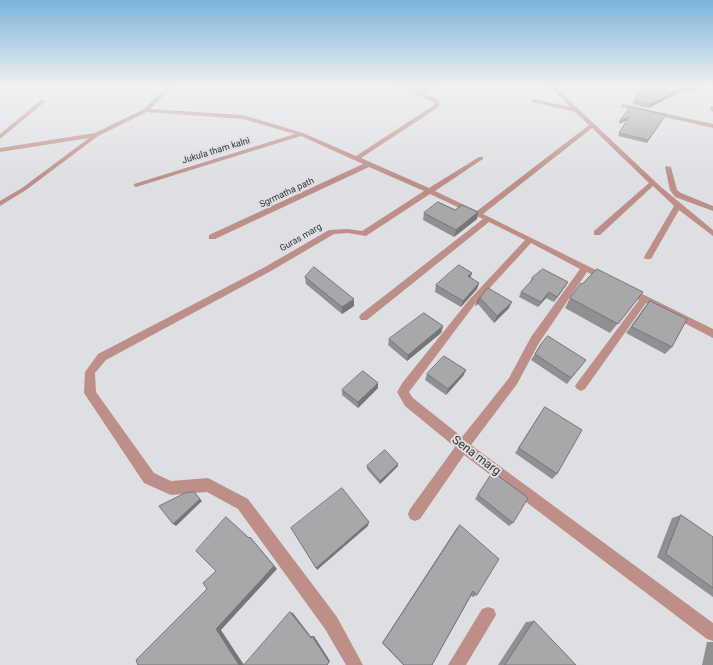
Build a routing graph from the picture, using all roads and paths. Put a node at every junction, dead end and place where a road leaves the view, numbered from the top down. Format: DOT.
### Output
graph roads {
  1 [pos="24,117"];
  2 [pos="132,117"];
  3 [pos="243,117"];
  4 [pos="420,117"];
  5 [pos="583,117"];
  6 [pos="673,117"];
  7 [pos="592,125"];
  8 [pos="713,126"];
  9 [pos="301,134"];
  10 [pos="96,135"];
  11 [pos="0,137"];
  12 [pos="0,150"];
  13 [pos="481,158"];
  14 [pos="356,159"];
  15 [pos="369,164"];
  16 [pos="668,167"];
  17 [pos="653,183"];
  18 [pos="136,185"];
  19 [pos="429,191"];
  20 [pos="0,204"];
  21 [pos="678,206"];
  22 [pos="713,209"];
  23 [pos="477,215"];
  24 [pos="488,219"];
  25 [pos="597,233"];
  26 [pos="713,234"];
  27 [pos="212,237"];
  28 [pos="530,239"];
  29 [pos="648,256"];
  30 [pos="585,268"];
  31 [pos="644,299"];
  32 [pos="364,317"];
  33 [pos="713,334"];
  34 [pos="581,386"];
  35 [pos="463,446"];
  36 [pos="416,514"];
  37 [pos="488,615"];
  38 [pos="713,633"];
  39 [pos="352,664"];
  40 [pos="456,665"];
  1 -- 11 [label="street"];
  2 -- 10 [label="street"];
  3 -- 9 [label="street"];
  4 -- 14 [label="street"];
  5 -- 7 [label="street"];
  6 -- 8 [label="street"];
  7 -- 17 [label="street"];
  7 -- 23 [label="street"];
  9 -- 14 [label="street"];
  9 -- 18 [label="street, Jukula tham kalni"];
  10 -- 12 [label="street"];
  10 -- 20 [label="street"];
  13 -- 19 [label="street, Guras marg"];
  14 -- 15 [label="street"];
  15 -- 19 [label="street"];
  15 -- 27 [label="street, Sgrmatha path"];
  16 -- 22 [label="street"];
  17 -- 21 [label="street"];
  17 -- 25 [label="street"];
  19 -- 23 [label="street"];
  19 -- 39 [label="street, Guras marg"];
  21 -- 26 [label="street"];
  21 -- 29 [label="street"];
  23 -- 24 [label="street"];
  24 -- 28 [label="street"];
  24 -- 32 [label="street"];
  28 -- 30 [label="street"];
  28 -- 35 [label="street, Sena marg"];
  30 -- 31 [label="street"];
  30 -- 35 [label="street"];
  31 -- 33 [label="street"];
  31 -- 34 [label="street"];
  35 -- 36 [label="street"];
  35 -- 38 [label="street, Sena marg"];
  37 -- 40 [label="street"];
}
